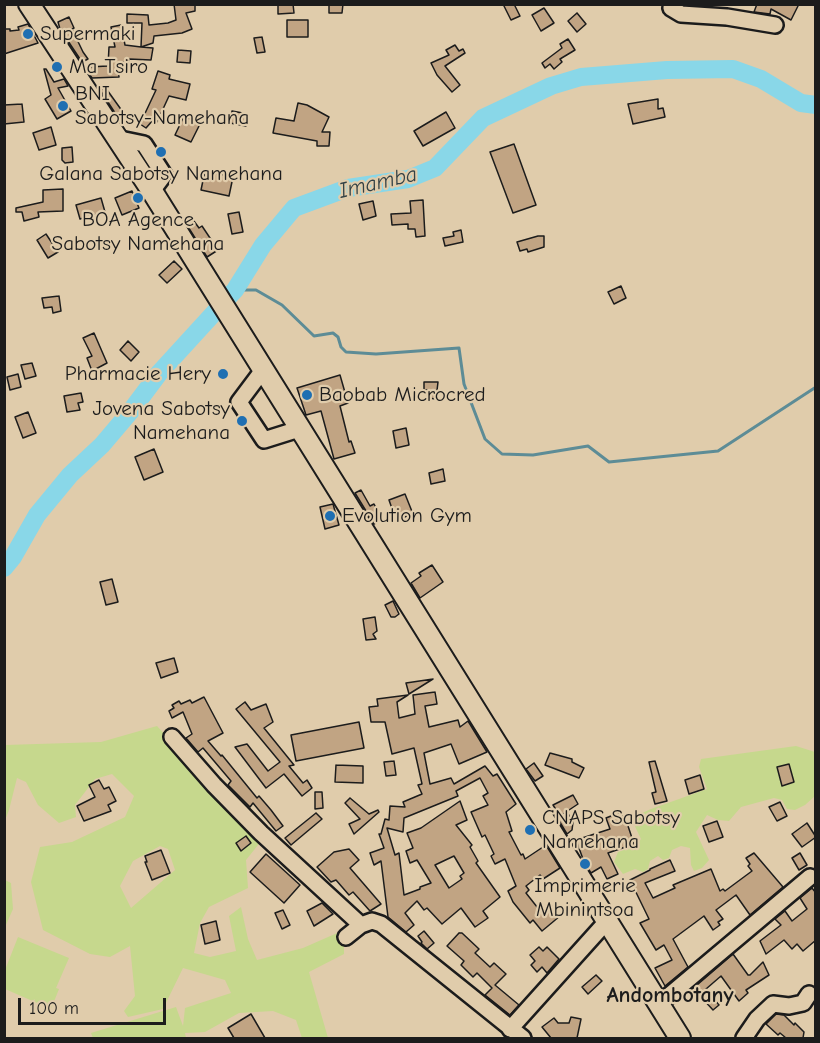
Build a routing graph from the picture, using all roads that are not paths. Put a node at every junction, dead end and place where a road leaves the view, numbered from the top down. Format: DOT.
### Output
graph roads {
  1 [pos="29,4"];
  2 [pos="674,4"];
  3 [pos="775,25"];
  4 [pos="263,370"];
  5 [pos="299,429"];
  6 [pos="172,737"];
  7 [pos="810,877"];
  8 [pos="608,920"];
  9 [pos="361,926"];
  10 [pos="346,937"];
  11 [pos="809,994"];
  12 [pos="659,1004"];
  13 [pos="516,1034"];
  14 [pos="680,1038"];
  15 [pos="744,1038"];
  1 -- 4 [label="main road"];
  2 -- 3 [label="street"];
  4 -- 5 [label="main road"];
  4 -- 5 [label="street"];
  5 -- 8 [label="main road"];
  6 -- 9 [label="street"];
  7 -- 12 [label="street"];
  8 -- 12 [label="main road"];
  8 -- 13 [label="street"];
  9 -- 10 [label="street"];
  9 -- 13 [label="street"];
  11 -- 15 [label="street"];
  12 -- 14 [label="main road"];
}
